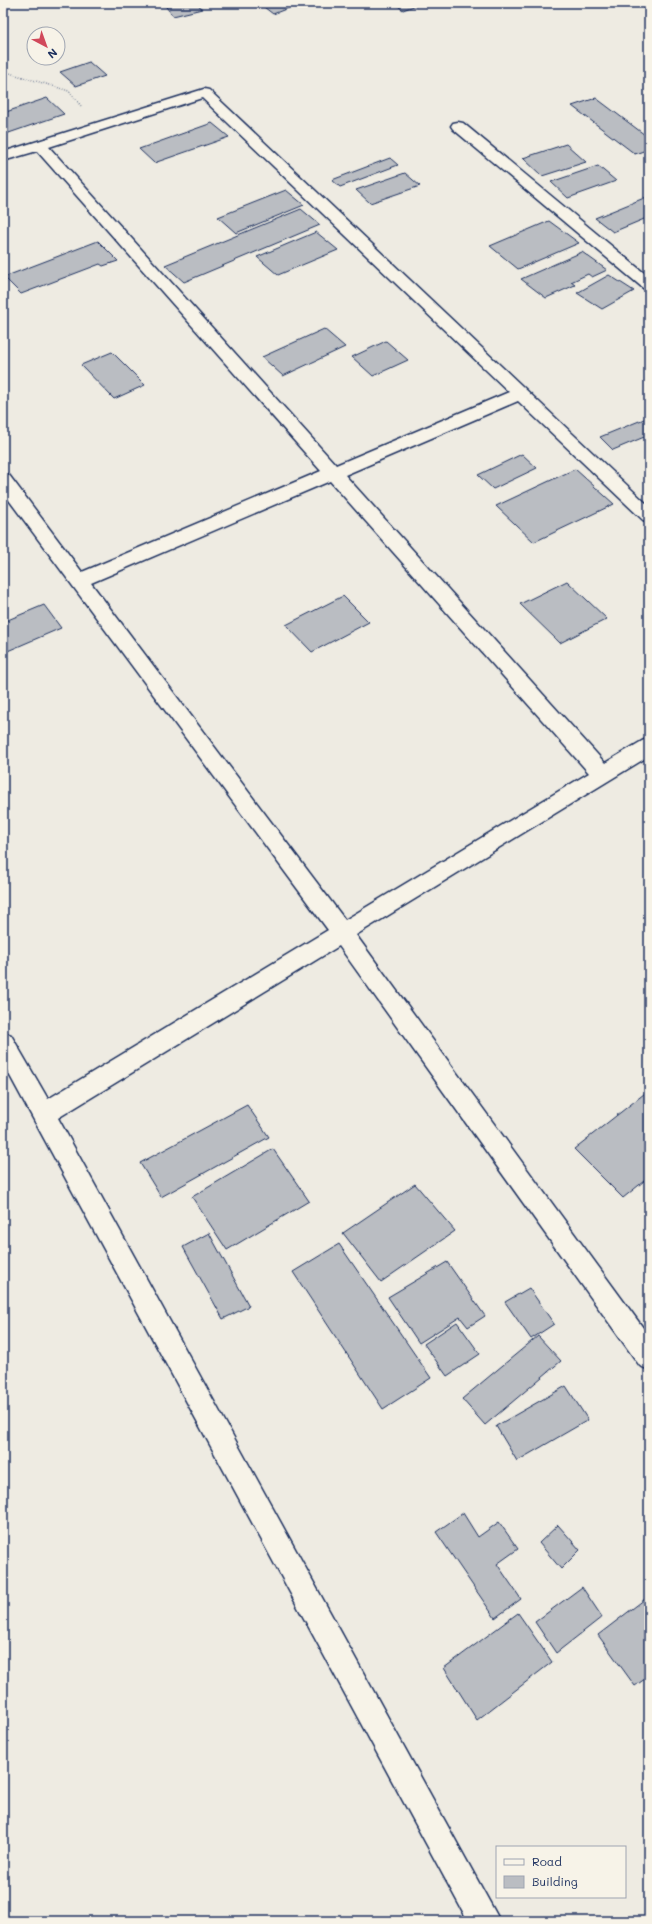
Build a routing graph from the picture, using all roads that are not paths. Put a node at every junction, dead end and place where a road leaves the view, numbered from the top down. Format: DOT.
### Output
graph roads {
  1 [pos="458,126"];
  2 [pos="39,145"];
  3 [pos="3,157"];
  4 [pos="649,285"];
  5 [pos="520,394"];
  6 [pos="334,473"];
  7 [pos="3,479"];
  8 [pos="649,516"];
  9 [pos="78,581"];
  10 [pos="649,746"];
  11 [pos="603,774"];
  12 [pos="342,933"];
  13 [pos="3,1042"];
  14 [pos="44,1114"];
  15 [pos="649,1357"];
  16 [pos="485,1921"];
  1 -- 4 [label="street"];
  2 -- 3 [label="street"];
  2 -- 5 [label="street"];
  2 -- 6 [label="street"];
  5 -- 6 [label="street"];
  5 -- 8 [label="street"];
  6 -- 9 [label="street"];
  6 -- 11 [label="street"];
  7 -- 9 [label="street"];
  9 -- 12 [label="street"];
  10 -- 11 [label="street"];
  11 -- 12 [label="street"];
  12 -- 14 [label="street"];
  12 -- 15 [label="street"];
  13 -- 14 [label="street"];
  14 -- 16 [label="street"];
}
